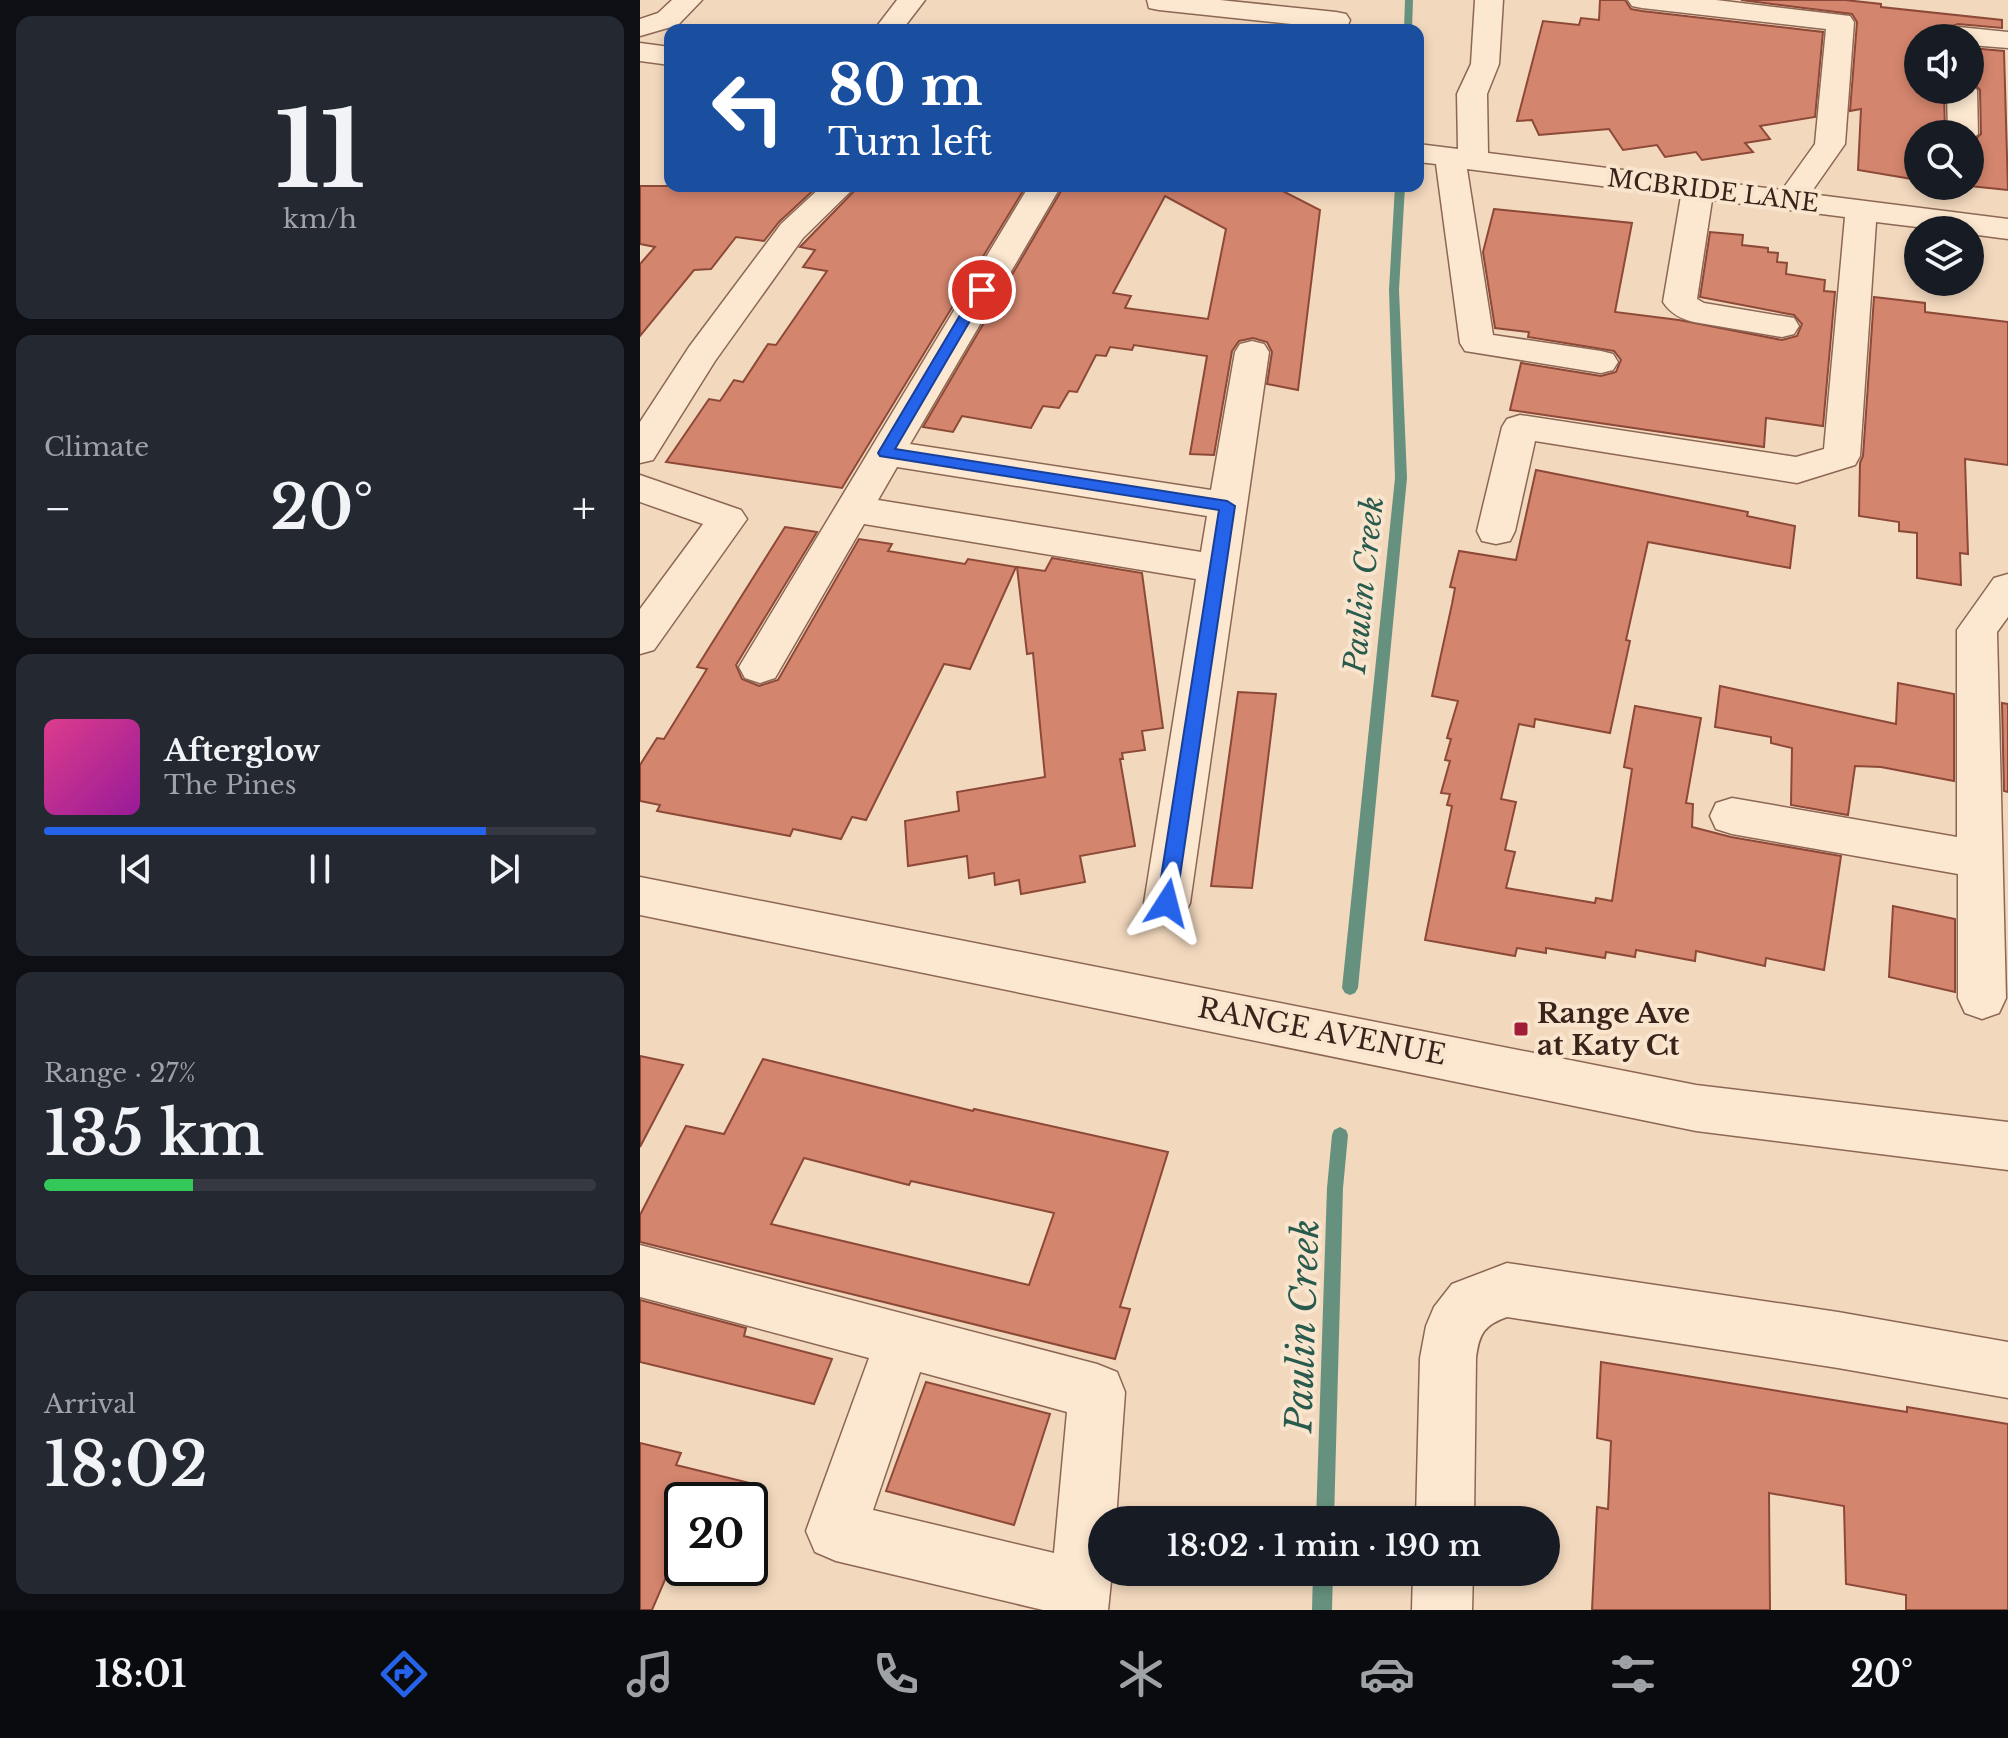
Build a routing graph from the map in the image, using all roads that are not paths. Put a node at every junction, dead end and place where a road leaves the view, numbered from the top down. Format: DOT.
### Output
graph roads {
  1 [pos="688,0"];
  2 [pos="911,0"];
  3 [pos="1489,0"];
  4 [pos="1642,0"];
  5 [pos="1155,7"];
  6 [pos="893,24"];
  7 [pos="1334,24"];
  8 [pos="640,28"];
  9 [pos="1984,38"];
  10 [pos="2008,40"];
  11 [pos="640,52"];
  12 [pos="664,55"];
  13 [pos="1447,157"];
  14 [pos="1698,189"];
  15 [pos="834,192"];
  16 [pos="1041,192"];
  17 [pos="1790,201"];
  18 [pos="1861,210"];
  19 [pos="2008,229"];
  20 [pos="1782,326"];
  21 [pos="1252,352"];
  22 [pos="1601,362"];
  23 [pos="640,451"];
  24 [pos="885,453"];
  25 [pos="640,488"];
  26 [pos="1227,506"];
  27 [pos="853,509"];
  28 [pos="1496,531"];
  29 [pos="1218,569"];
  30 [pos="2008,588"];
  31 [pos="640,639"];
  32 [pos="760,667"];
  33 [pos="1732,816"];
  34 [pos="1979,859"];
  35 [pos="640,896"];
  36 [pos="1167,903"];
  37 [pos="1982,998"];
  38 [pos="2008,1146"];
  39 [pos="640,1271"];
  40 [pos="903,1340"];
  41 [pos="2008,1370"];
  42 [pos="1445,1506"];
  43 [pos="1443,1586"];
  44 [pos="1080,1600"];
  45 [pos="1442,1610"];
  1 -- 8 [label="street"];
  2 -- 6 [label="street"];
  3 -- 13 [label="street"];
  4 -- 17 [label="street"];
  5 -- 7 [label="street"];
  9 -- 10 [label="street"];
  11 -- 12 [label="street"];
  13 -- 14 [label="street, MCBRIDE LANE"];
  13 -- 22 [label="street"];
  14 -- 17 [label="street, MCBRIDE LANE"];
  14 -- 20 [label="street"];
  15 -- 23 [label="street"];
  16 -- 24 [label="street"];
  17 -- 18 [label="street, MCBRIDE LANE"];
  18 -- 19 [label="street, MCBRIDE LANE"];
  18 -- 28 [label="street"];
  21 -- 26 [label="street"];
  24 -- 26 [label="street"];
  24 -- 27 [label="street"];
  25 -- 31 [label="street"];
  26 -- 29 [label="street"];
  27 -- 29 [label="street"];
  27 -- 32 [label="street"];
  29 -- 36 [label="street"];
  30 -- 34 [label="street"];
  33 -- 34 [label="street"];
  34 -- 37 [label="street"];
  35 -- 38 [label="street, RANGE AVENUE"];
  39 -- 40 [label="street"];
  40 -- 44 [label="street"];
  40 -- 44 [label="street"];
  41 -- 42 [label="street"];
  43 -- 45 [label="street"];
}
